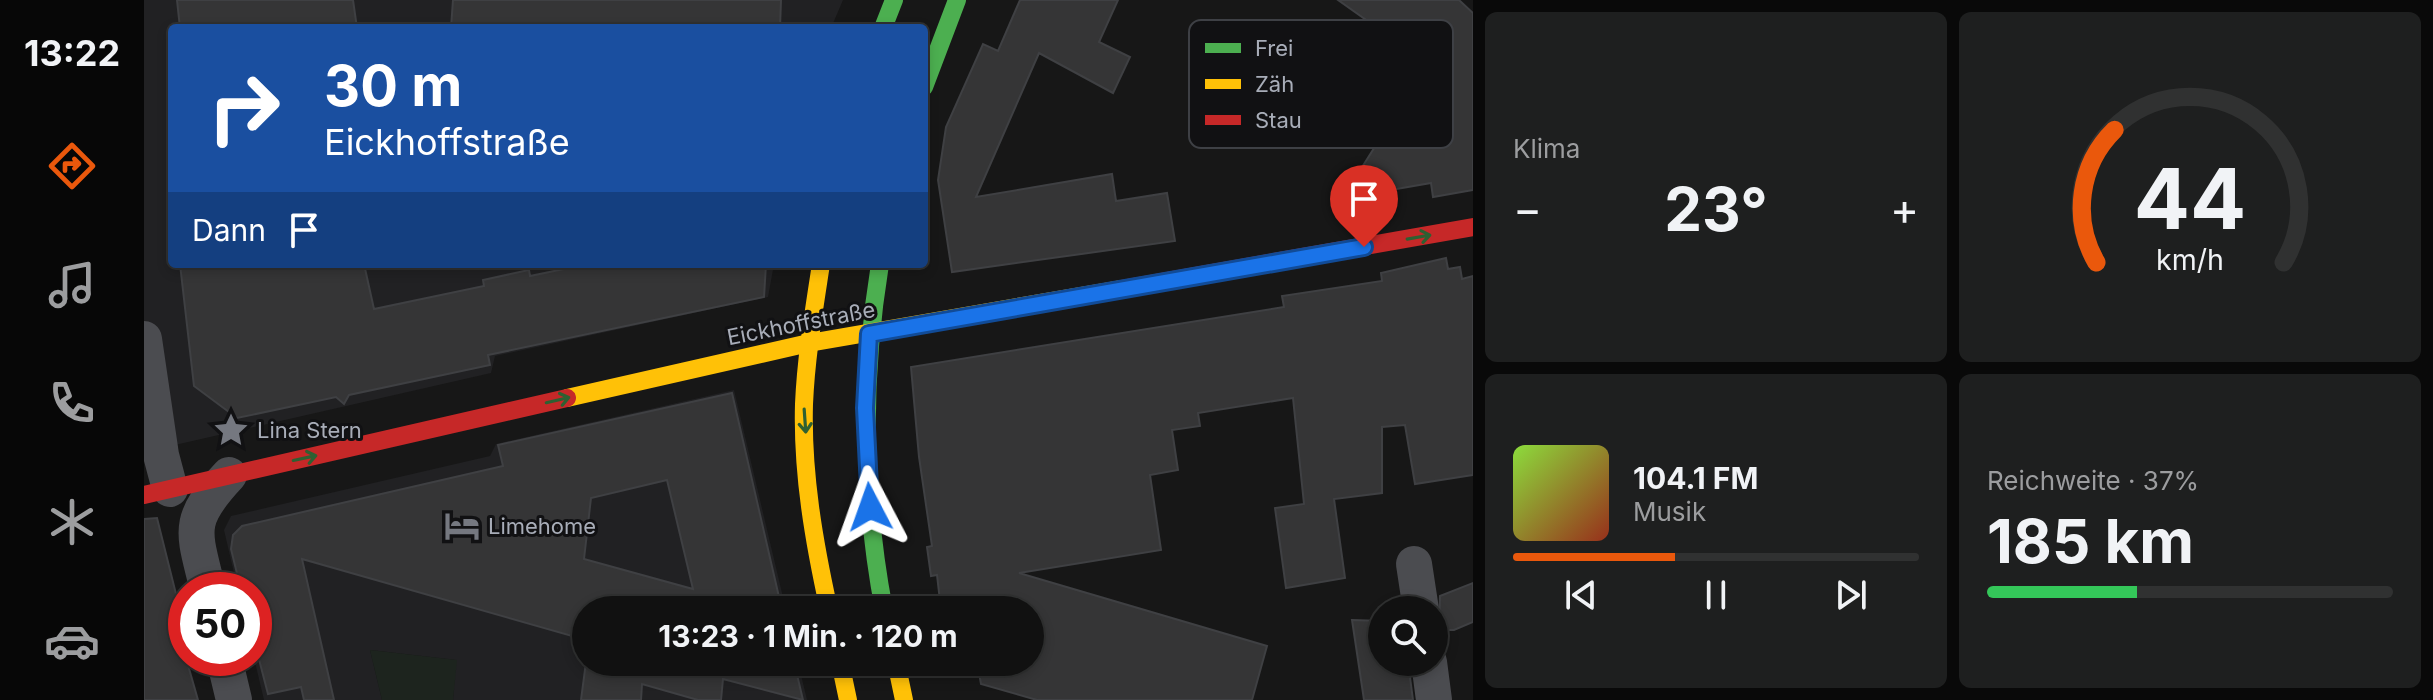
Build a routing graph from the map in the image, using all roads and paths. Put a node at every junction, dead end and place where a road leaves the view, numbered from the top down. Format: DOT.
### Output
graph roads {
  1 [pos="894,0"];
  2 [pos="957,0"];
  3 [pos="885,24"];
  4 [pos="928,76"];
  5 [pos="1473,227"];
  6 [pos="820,268"];
  7 [pos="879,268"];
  8 [pos="869,334"];
  9 [pos="144,339"];
  10 [pos="809,343"];
  11 [pos="229,475"];
  12 [pos="157,492"];
  13 [pos="1414,564"];
  14 [pos="204,572"];
  15 [pos="827,596"];
  16 [pos="881,596"];
  17 [pos="1419,596"];
  18 [pos="228,676"];
  19 [pos="843,676"];
  20 [pos="899,676"];
  21 [pos="1431,676"];
  22 [pos="234,700"];
  23 [pos="848,700"];
  24 [pos="904,700"];
  25 [pos="1434,700"];
  1 -- 3 [label="street"];
  2 -- 4 [label="street"];
  8 -- 5 [label="street, Eickhoffstraße, one-way"];
  6 -- 10 [label="street"];
  7 -- 8 [label="street"];
  8 -- 10 [label="street, Eickhoffstraße"];
  8 -- 16 [label="street"];
  9 -- 12 [label="street"];
  11 -- 10 [label="street, Eickhoffstraße, one-way"];
  10 -- 15 [label="street, one-way"];
  11 -- 12 [label="street, Eickhoffstraße"];
  11 -- 14 [label="street"];
  13 -- 17 [label="street"];
  18 -- 22 [label="street"];
  19 -- 23 [label="street"];
  20 -- 24 [label="street"];
  21 -- 25 [label="street"];
}
